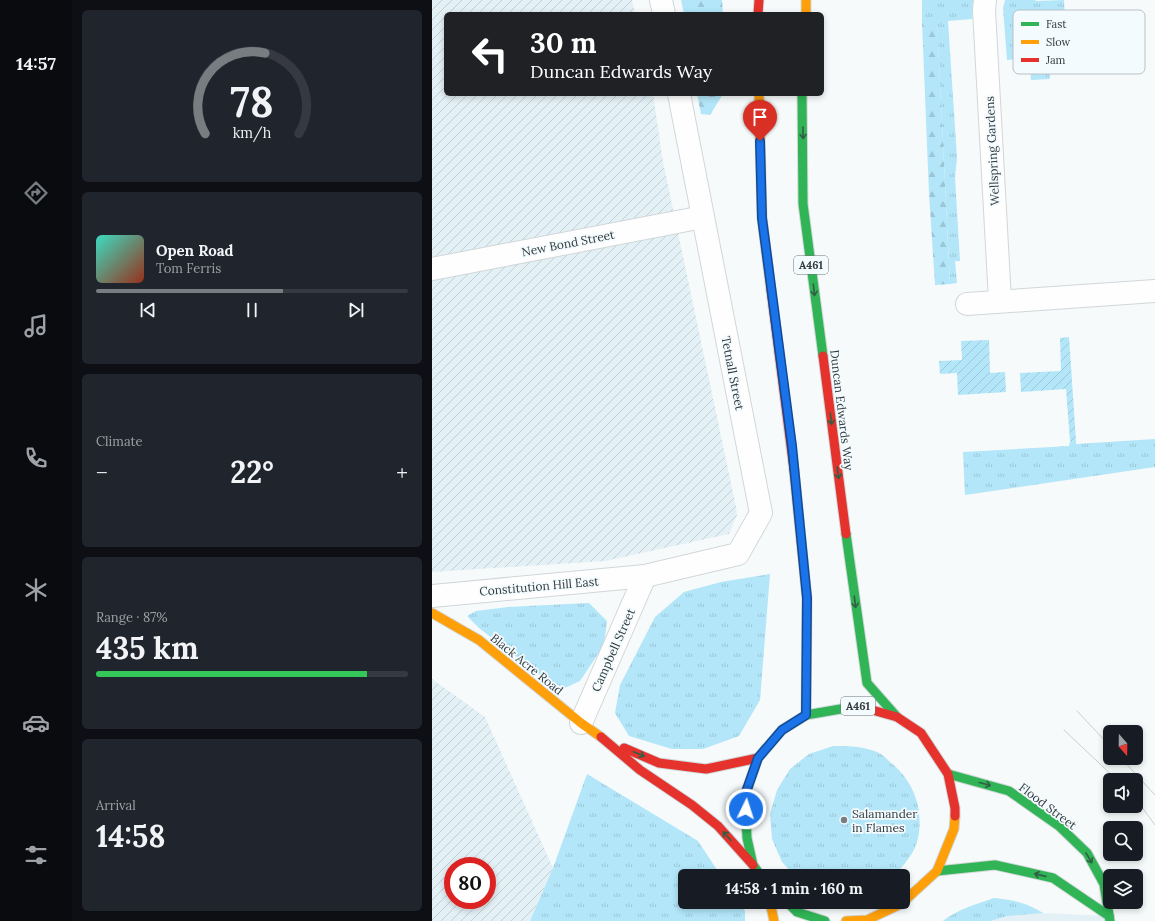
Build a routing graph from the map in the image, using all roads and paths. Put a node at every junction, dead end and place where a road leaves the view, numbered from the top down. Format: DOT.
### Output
graph roads {
  1 [pos="661,0"];
  2 [pos="759,0"];
  3 [pos="806,0"];
  4 [pos="985,0"];
  5 [pos="664,12"];
  6 [pos="758,12"];
  7 [pos="806,12"];
  8 [pos="679,96"];
  9 [pos="759,96"];
  10 [pos="802,96"];
  11 [pos="703,217"];
  12 [pos="432,269"];
  13 [pos="1155,291"];
  14 [pos="1000,301"];
  15 [pos="967,304"];
  16 [pos="645,576"];
  17 [pos="432,596"];
  18 [pos="432,613"];
  19 [pos="806,715"];
  20 [pos="897,717"];
  21 [pos="581,723"];
  22 [pos="603,739"];
  23 [pos="758,758"];
  24 [pos="948,774"];
  25 [pos="753,865"];
  26 [pos="756,869"];
  27 [pos="937,871"];
  28 [pos="910,896"];
  29 [pos="771,909"];
  30 [pos="794,909"];
  31 [pos="890,909"];
  32 [pos="898,909"];
  33 [pos="894,915"];
  34 [pos="1109,919"];
  35 [pos="774,921"];
  36 [pos="825,921"];
  37 [pos="846,921"];
  1 -- 5 [label="street"];
  2 -- 6 [label="main road"];
  3 -- 7 [label="main road"];
  4 -- 14 [label="street, Wellspring Gardens"];
  8 -- 11 [label="street, Tetnall Street"];
  9 -- 19 [label="main road"];
  10 -- 20 [label="main road, Duncan Edwards Way / A461, one-way"];
  11 -- 12 [label="street, New Bond Street"];
  11 -- 16 [label="street, Tetnall Street"];
  13 -- 14 [label="street"];
  14 -- 15 [label="street"];
  16 -- 17 [label="street, Constitution Hill East"];
  16 -- 21 [label="street, Campbell Street"];
  18 -- 21 [label="main road, Black Acre Road"];
  19 -- 20 [label="main road, A461"];
  19 -- 23 [label="main road, A461"];
  20 -- 24 [label="main road, A461"];
  21 -- 22 [label="main road, Black Acre Road"];
  22 -- 23 [label="main road, Black Acre Road, one-way"];
  25 -- 22 [label="main road, Black Acre Road, one-way"];
  23 -- 25 [label="main road, A461"];
  24 -- 27 [label="main road, A461"];
  24 -- 34 [label="main road, Flood Street, one-way"];
  25 -- 26 [label="main road, A461"];
  27 -- 28 [label="main road, A461"];
  34 -- 27 [label="main road, Flood Street, one-way"];
  29 -- 35 [label="main road"];
  30 -- 36 [label="main road"];
  31 -- 37 [label="main road, A461"];
  32 -- 33 [label="main road, A461"];
}
